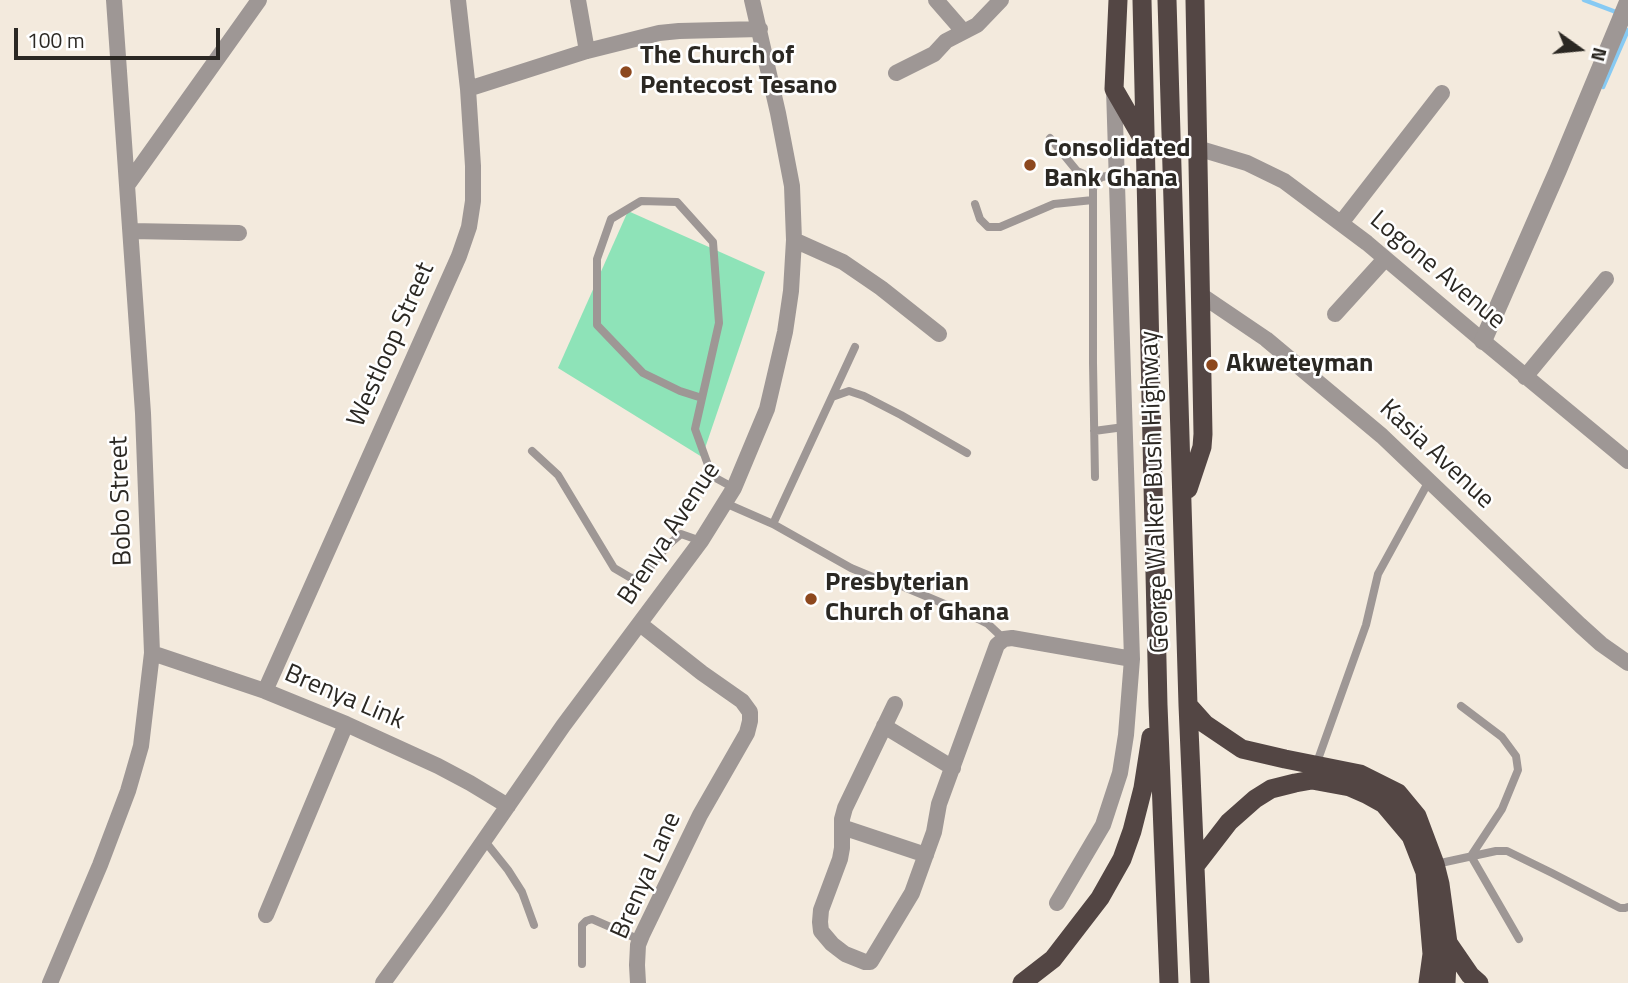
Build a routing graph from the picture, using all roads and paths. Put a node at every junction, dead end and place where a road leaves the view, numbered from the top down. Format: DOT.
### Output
graph roads {
  1 [pos="114,0"];
  2 [pos="259,0"];
  3 [pos="457,0"];
  4 [pos="578,0"];
  5 [pos="752,0"];
  6 [pos="936,0"];
  7 [pos="1001,0"];
  8 [pos="1118,0"];
  9 [pos="1142,0"];
  10 [pos="1167,0"];
  11 [pos="1195,0"];
  12 [pos="1624,3"];
  13 [pos="760,29"];
  14 [pos="963,31"];
  15 [pos="587,51"];
  16 [pos="896,73"];
  17 [pos="468,89"];
  18 [pos="1114,89"];
  19 [pos="1443,93"];
  20 [pos="1050,138"];
  21 [pos="1144,142"];
  22 [pos="1197,148"];
  23 [pos="1116,174"];
  24 [pos="1097,180"];
  25 [pos="128,184"];
  26 [pos="1093,200"];
  27 [pos="975,204"];
  28 [pos="1341,223"];
  29 [pos="131,231"];
  30 [pos="239,233"];
  31 [pos="794,240"];
  32 [pos="1385,259"];
  33 [pos="1606,279"];
  34 [pos="1201,295"];
  35 [pos="1335,314"];
  36 [pos="939,334"];
  37 [pos="1483,341"];
  38 [pos="855,347"];
  39 [pos="1525,377"];
  40 [pos="832,397"];
  41 [pos="702,398"];
  42 [pos="1124,427"];
  43 [pos="1094,431"];
  44 [pos="532,451"];
  45 [pos="1624,451"];
  46 [pos="967,453"];
  47 [pos="1095,477"];
  48 [pos="1429,481"];
  49 [pos="734,488"];
  50 [pos="725,503"];
  51 [pos="1183,504"];
  52 [pos="773,524"];
  53 [pos="701,541"];
  54 [pos="640,624"];
  55 [pos="1004,639"];
  56 [pos="152,653"];
  57 [pos="1132,659"];
  58 [pos="1628,663"];
  59 [pos="265,691"];
  60 [pos="895,704"];
  61 [pos="1158,705"];
  62 [pos="1188,705"];
  63 [pos="1461,706"];
  64 [pos="346,724"];
  65 [pos="884,726"];
  66 [pos="1315,765"];
  67 [pos="953,768"];
  68 [pos="508,806"];
  69 [pos="842,827"];
  70 [pos="484,840"];
  71 [pos="926,855"];
  72 [pos="1471,856"];
  73 [pos="1435,864"];
  74 [pos="1195,866"];
  75 [pos="1057,903"];
  76 [pos="1628,906"];
  77 [pos="266,915"];
  78 [pos="534,925"];
  79 [pos="1519,939"];
  80 [pos="640,940"];
  81 [pos="1448,943"];
  82 [pos="582,964"];
  83 [pos="50,983"];
  84 [pos="383,983"];
  85 [pos="638,983"];
  86 [pos="1022,983"];
  87 [pos="1169,983"];
  88 [pos="1200,983"];
  89 [pos="1429,983"];
  90 [pos="1446,983"];
  91 [pos="1479,983"];
  1 -- 25 [label="street, Bobo Street"];
  2 -- 25 [label="street"];
  3 -- 17 [label="street, Westloop Street"];
  4 -- 15 [label="street"];
  5 -- 13 [label="street, Brenya Avenue"];
  6 -- 14 [label="street"];
  7 -- 14 [label="street"];
  8 -- 18 [label="highway"];
  9 -- 21 [label="highway, George Walker Bush Highway"];
  10 -- 51 [label="highway, George Walker Bush Highway"];
  11 -- 22 [label="highway"];
  12 -- 37 [label="street"];
  13 -- 15 [label="street"];
  13 -- 31 [label="street, Brenya Avenue"];
  14 -- 16 [label="street"];
  15 -- 17 [label="street"];
  17 -- 59 [label="street, Westloop Street"];
  18 -- 21 [label="highway"];
  18 -- 23 [label="street"];
  19 -- 28 [label="street"];
  20 -- 24 [label="lane"];
  21 -- 61 [label="highway, George Walker Bush Highway"];
  22 -- 28 [label="street, Logone Avenue"];
  22 -- 34 [label="highway"];
  23 -- 24 [label="lane"];
  23 -- 42 [label="street"];
  24 -- 26 [label="lane"];
  25 -- 29 [label="street, Bobo Street"];
  26 -- 27 [label="lane"];
  26 -- 43 [label="lane"];
  28 -- 32 [label="street, Logone Avenue"];
  29 -- 30 [label="street"];
  29 -- 56 [label="street, Bobo Street"];
  31 -- 36 [label="street"];
  31 -- 49 [label="street, Brenya Avenue"];
  32 -- 35 [label="street"];
  32 -- 37 [label="street, Logone Avenue"];
  33 -- 39 [label="street"];
  34 -- 48 [label="street, Kasia Avenue"];
  34 -- 51 [label="highway"];
  37 -- 39 [label="street, Logone Avenue"];
  38 -- 40 [label="lane"];
  39 -- 45 [label="street, Logone Avenue"];
  40 -- 46 [label="lane"];
  40 -- 52 [label="lane"];
  41 -- 41 [label="lane"];
  41 -- 49 [label="lane"];
  42 -- 43 [label="lane"];
  42 -- 57 [label="street"];
  43 -- 47 [label="lane"];
  44 -- 53 [label="lane"];
  48 -- 58 [label="street, Kasia Avenue"];
  48 -- 66 [label="lane"];
  49 -- 50 [label="street, Brenya Avenue"];
  50 -- 52 [label="lane"];
  50 -- 53 [label="street, Brenya Avenue"];
  51 -- 62 [label="highway, George Walker Bush Highway"];
  52 -- 55 [label="lane"];
  53 -- 54 [label="street, Brenya Avenue"];
  54 -- 68 [label="street, Brenya Avenue"];
  54 -- 80 [label="street, Brenya Lane"];
  55 -- 57 [label="street"];
  55 -- 67 [label="street"];
  56 -- 59 [label="street, Brenya Link"];
  56 -- 83 [label="street, Bobo Street"];
  57 -- 75 [label="street"];
  59 -- 64 [label="street, Brenya Link"];
  60 -- 65 [label="street"];
  61 -- 86 [label="highway"];
  61 -- 87 [label="highway, George Walker Bush Highway"];
  62 -- 66 [label="highway"];
  62 -- 74 [label="highway, George Walker Bush Highway"];
  63 -- 72 [label="lane"];
  64 -- 68 [label="street, Brenya Link"];
  64 -- 77 [label="street"];
  65 -- 67 [label="street"];
  65 -- 69 [label="street"];
  66 -- 73 [label="highway"];
  67 -- 71 [label="street"];
  68 -- 70 [label="street, Brenya Avenue"];
  69 -- 71 [label="street"];
  69 -- 71 [label="street"];
  70 -- 78 [label="lane"];
  70 -- 84 [label="street, Brenya Avenue"];
  72 -- 73 [label="lane"];
  72 -- 76 [label="lane"];
  72 -- 79 [label="lane"];
  73 -- 81 [label="highway"];
  74 -- 88 [label="highway, George Walker Bush Highway"];
  74 -- 89 [label="highway"];
  80 -- 82 [label="lane"];
  80 -- 85 [label="street, Brenya Lane"];
  81 -- 90 [label="highway"];
  81 -- 91 [label="highway"];
}
